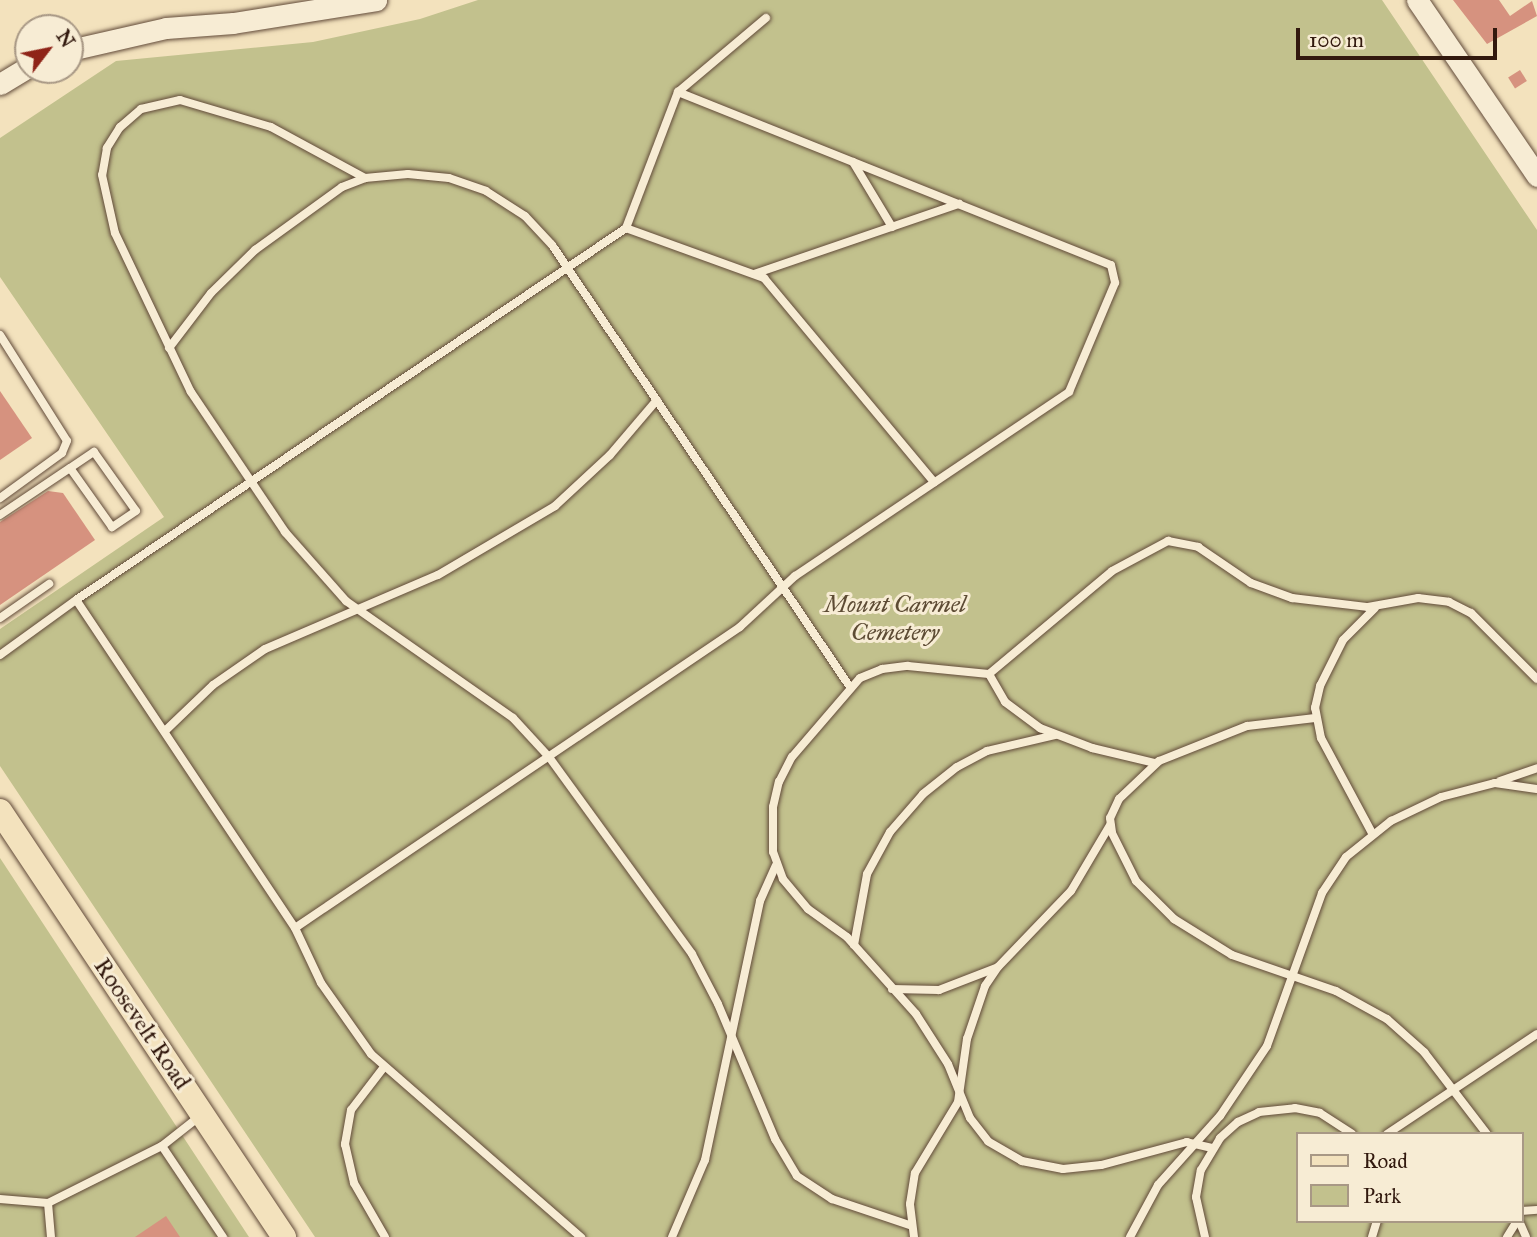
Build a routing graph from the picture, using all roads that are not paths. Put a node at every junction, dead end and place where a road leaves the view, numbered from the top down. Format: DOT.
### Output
graph roads {
  1 [pos="376,0"];
  2 [pos="1417,0"];
  3 [pos="766,18"];
  4 [pos="84,47"];
  5 [pos="678,92"];
  6 [pos="853,162"];
  7 [pos="1537,176"];
  8 [pos="365,178"];
  9 [pos="959,204"];
  10 [pos="892,227"];
  11 [pos="626,228"];
  12 [pos="567,266"];
  13 [pos="754,274"];
  14 [pos="0,335"];
  15 [pos="169,348"];
  16 [pos="657,400"];
  17 [pos="70,468"];
  18 [pos="250,481"];
  19 [pos="934,482"];
  20 [pos="0,498"];
  21 [pos="0,515"];
  22 [pos="49,584"];
  23 [pos="784,588"];
  24 [pos="76,600"];
  25 [pos="1378,606"];
  26 [pos="357,608"];
  27 [pos="0,618"];
  28 [pos="0,655"];
  29 [pos="989,674"];
  30 [pos="1537,679"];
  31 [pos="850,687"];
  32 [pos="1315,718"];
  33 [pos="164,731"];
  34 [pos="1055,735"];
  35 [pos="549,757"];
  36 [pos="1155,763"];
  37 [pos="1537,768"];
  38 [pos="1495,783"];
  39 [pos="1537,789"];
  40 [pos="0,811"];
  41 [pos="1110,825"];
  42 [pos="1372,833"];
  43 [pos="776,865"];
  44 [pos="295,928"];
  45 [pos="854,945"];
  46 [pos="998,967"];
  47 [pos="1295,976"];
  48 [pos="891,989"];
  49 [pos="1537,1034"];
  50 [pos="732,1041"];
  51 [pos="384,1067"];
  52 [pos="1454,1089"];
  53 [pos="960,1094"];
  54 [pos="203,1114"];
  55 [pos="1349,1132"];
  56 [pos="1390,1132"];
  57 [pos="1486,1132"];
  58 [pos="1194,1143"];
  59 [pos="162,1146"];
  60 [pos="1212,1148"];
  61 [pos="0,1199"];
  62 [pos="48,1203"];
  63 [pos="912,1226"];
  64 [pos="51,1237"];
  65 [pos="223,1237"];
  66 [pos="285,1237"];
  67 [pos="385,1237"];
  68 [pos="580,1237"];
  69 [pos="672,1237"];
  70 [pos="914,1237"];
  71 [pos="1130,1237"];
  72 [pos="1205,1237"];
  1 -- 4 [label="main road"];
  2 -- 7 [label="main road"];
  3 -- 5 [label="lane"];
  5 -- 6 [label="lane"];
  5 -- 11 [label="lane"];
  6 -- 9 [label="lane"];
  6 -- 10 [label="lane"];
  8 -- 12 [label="lane"];
  8 -- 15 [label="lane"];
  8 -- 15 [label="lane"];
  9 -- 10 [label="lane"];
  9 -- 19 [label="lane"];
  10 -- 13 [label="lane"];
  11 -- 12 [label="lane"];
  11 -- 13 [label="lane"];
  12 -- 16 [label="lane"];
  12 -- 18 [label="lane"];
  13 -- 19 [label="lane"];
  14 -- 20 [label="lane"];
  15 -- 18 [label="lane"];
  16 -- 23 [label="lane"];
  16 -- 26 [label="lane"];
  17 -- 17 [label="lane"];
  17 -- 21 [label="lane"];
  18 -- 24 [label="lane"];
  18 -- 26 [label="lane"];
  19 -- 23 [label="lane"];
  22 -- 27 [label="lane"];
  23 -- 31 [label="lane"];
  23 -- 35 [label="lane"];
  24 -- 28 [label="lane"];
  24 -- 33 [label="lane"];
  25 -- 29 [label="lane"];
  25 -- 30 [label="lane"];
  25 -- 32 [label="lane"];
  26 -- 33 [label="lane"];
  26 -- 35 [label="lane"];
  29 -- 31 [label="lane"];
  29 -- 34 [label="lane"];
  31 -- 43 [label="lane"];
  32 -- 36 [label="lane"];
  32 -- 42 [label="lane"];
  33 -- 44 [label="lane"];
  34 -- 36 [label="lane"];
  34 -- 45 [label="lane"];
  35 -- 44 [label="lane"];
  35 -- 50 [label="lane"];
  36 -- 41 [label="lane"];
  37 -- 38 [label="lane"];
  38 -- 39 [label="lane"];
  38 -- 42 [label="lane"];
  40 -- 54 [label="main road, Roosevelt Road"];
  41 -- 46 [label="lane"];
  41 -- 47 [label="lane"];
  42 -- 47 [label="lane"];
  43 -- 45 [label="lane"];
  43 -- 50 [label="lane"];
  44 -- 51 [label="lane"];
  45 -- 48 [label="lane"];
  46 -- 48 [label="lane"];
  46 -- 53 [label="lane"];
  47 -- 52 [label="lane"];
  47 -- 58 [label="lane"];
  48 -- 53 [label="lane"];
  49 -- 52 [label="lane"];
  50 -- 63 [label="lane"];
  50 -- 69 [label="lane"];
  51 -- 67 [label="lane"];
  51 -- 68 [label="lane"];
  52 -- 56 [label="lane"];
  52 -- 57 [label="lane"];
  53 -- 58 [label="lane"];
  53 -- 63 [label="lane"];
  54 -- 59 [label="lane"];
  54 -- 66 [label="main road, Roosevelt Road"];
  55 -- 60 [label="lane"];
  58 -- 60 [label="lane"];
  58 -- 71 [label="lane"];
  59 -- 62 [label="lane"];
  59 -- 65 [label="lane"];
  60 -- 72 [label="lane"];
  61 -- 62 [label="lane"];
  62 -- 64 [label="lane"];
  63 -- 70 [label="lane"];
}
